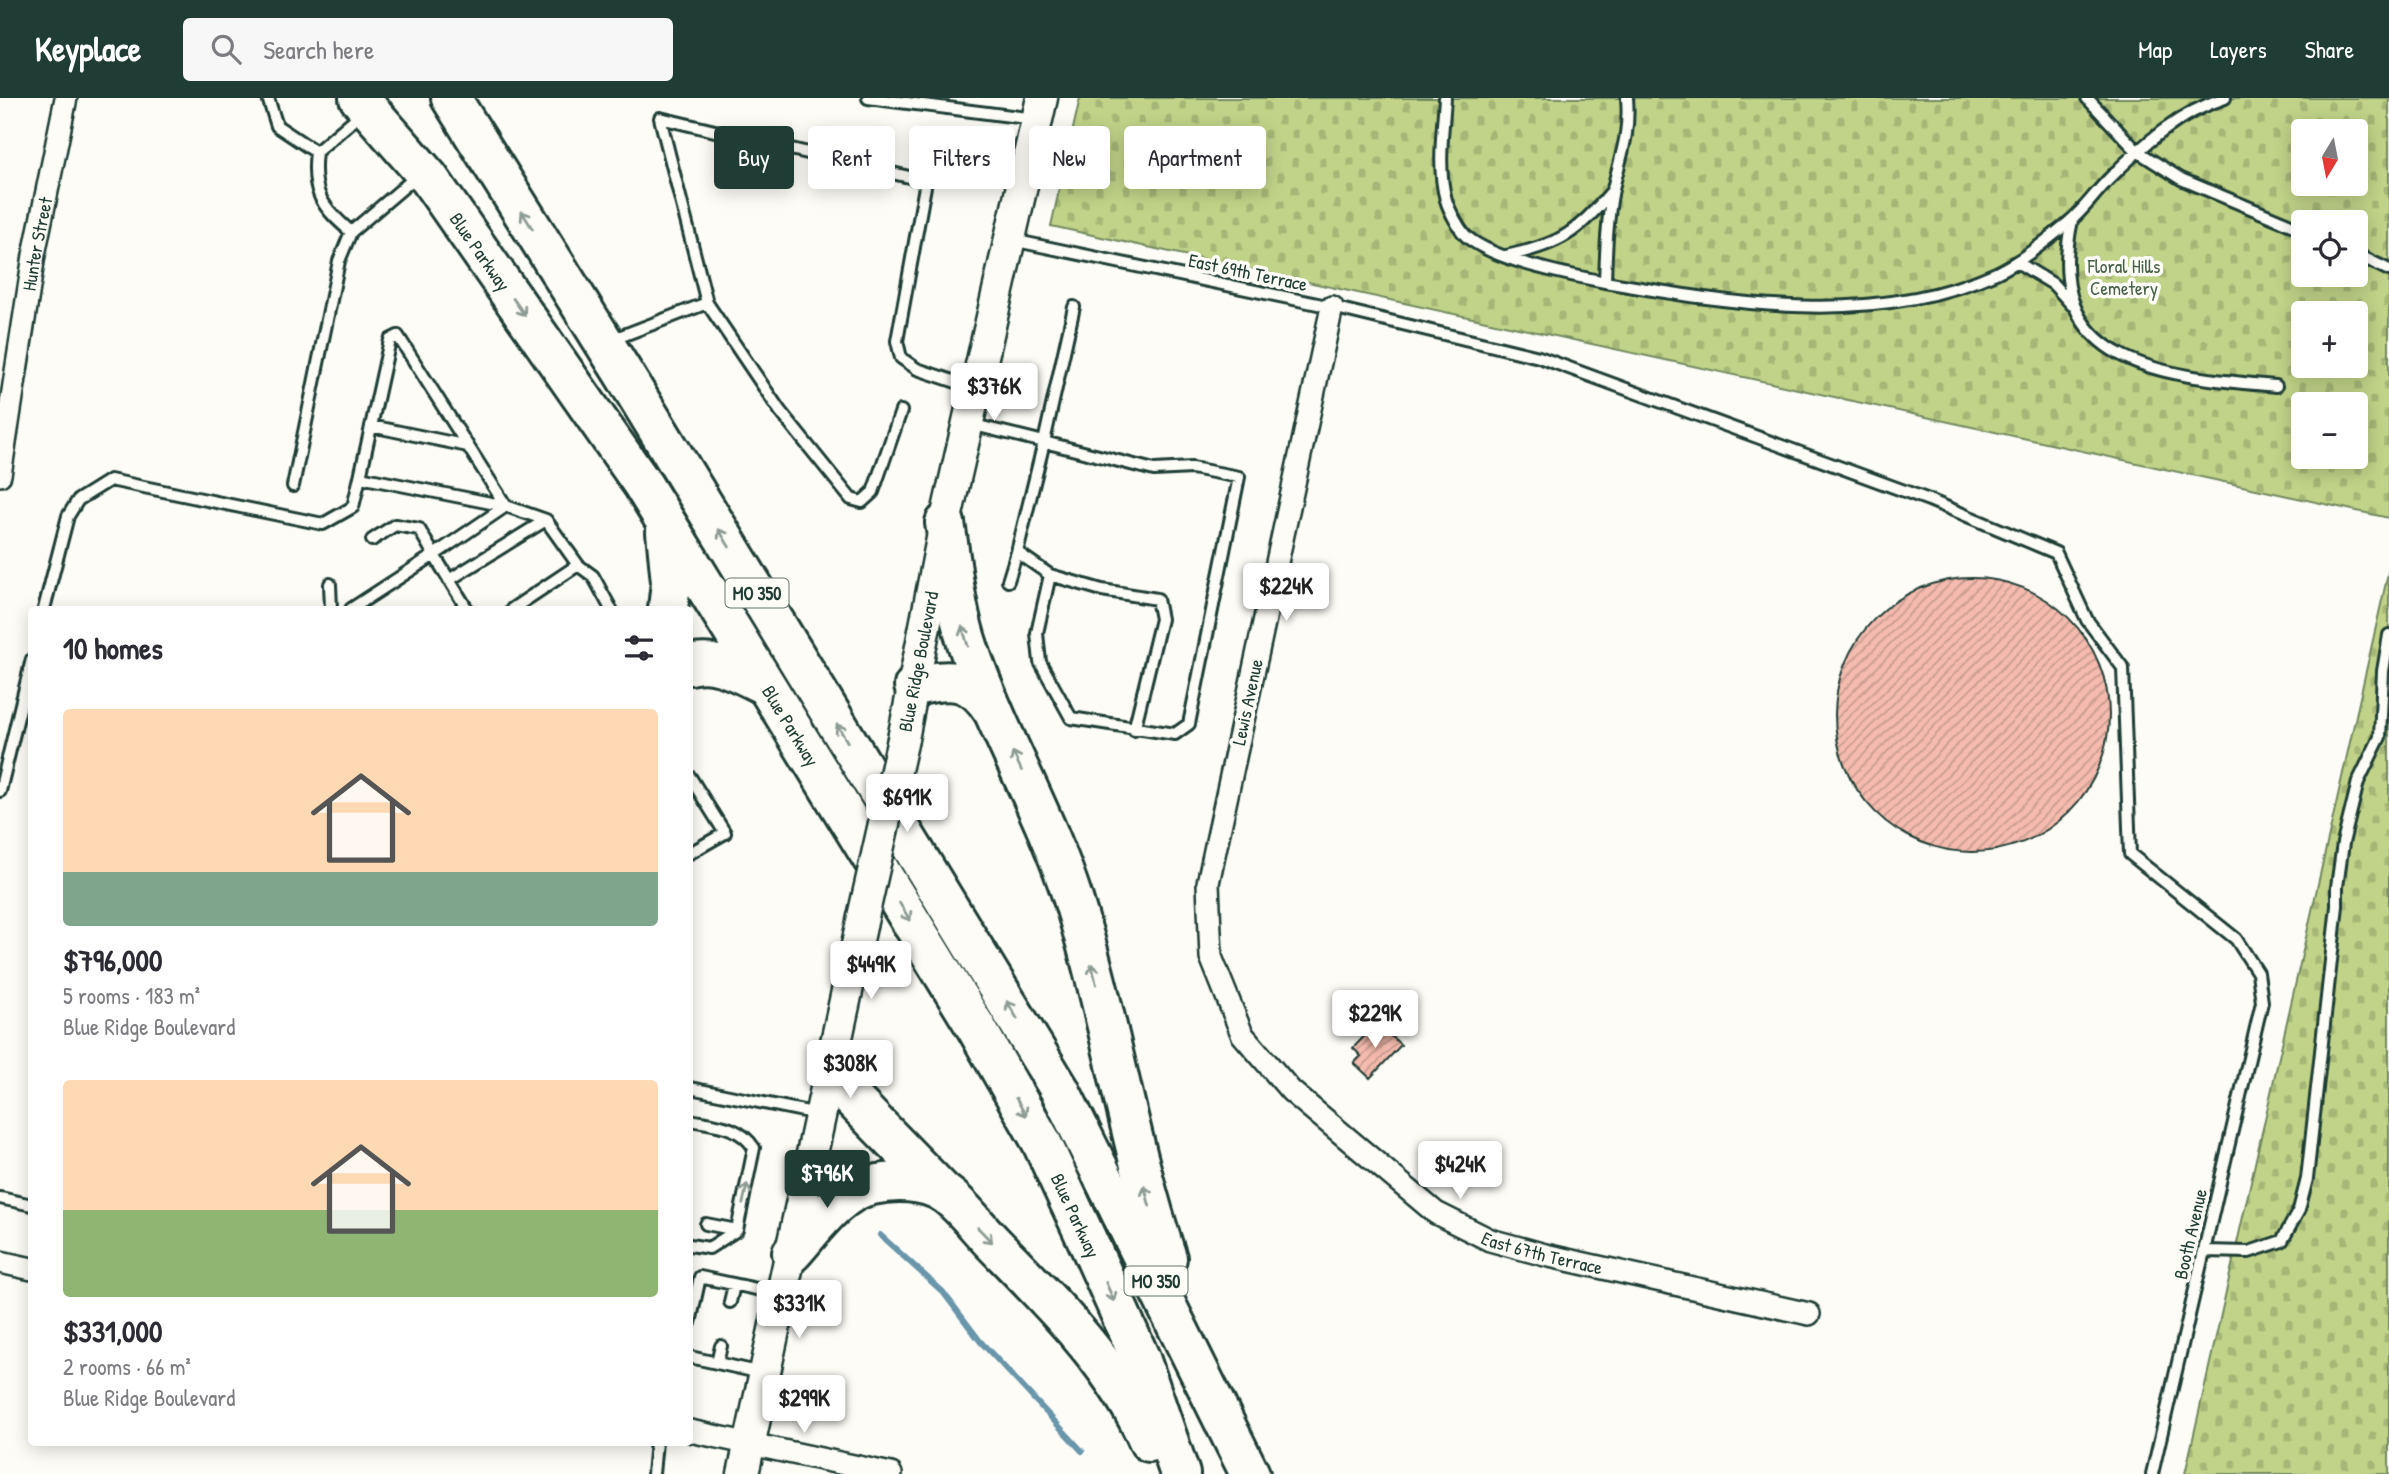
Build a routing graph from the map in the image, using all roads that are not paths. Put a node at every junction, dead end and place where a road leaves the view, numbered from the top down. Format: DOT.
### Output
graph roads {
  1 [pos="66,98"];
  2 [pos="268,98"];
  3 [pos="451,98"];
  4 [pos="868,98"];
  5 [pos="977,98"];
  6 [pos="1445,98"];
  7 [pos="1627,98"];
  8 [pos="2087,98"];
  9 [pos="2225,98"];
  10 [pos="916,100"];
  11 [pos="363,103"];
  12 [pos="1040,109"];
  13 [pos="974,111"];
  14 [pos="2137,151"];
  15 [pos="316,152"];
  16 [pos="423,171"];
  17 [pos="1613,190"];
  18 [pos="2072,220"];
  19 [pos="2291,225"];
  20 [pos="351,232"];
  21 [pos="1012,240"];
  22 [pos="1506,256"];
  23 [pos="2368,260"];
  24 [pos="2017,262"];
  25 [pos="2389,270"];
  26 [pos="1605,282"];
  27 [pos="707,303"];
  28 [pos="1074,307"];
  29 [pos="1332,307"];
  30 [pos="2073,307"];
  31 [pos="603,343"];
  32 [pos="2276,386"];
  33 [pos="976,389"];
  34 [pos="901,411"];
  35 [pos="967,424"];
  36 [pos="371,426"];
  37 [pos="1044,442"];
  38 [pos="468,446"];
  39 [pos="0,475"];
  40 [pos="360,477"];
  41 [pos="293,486"];
  42 [pos="506,506"];
  43 [pos="545,520"];
  44 [pos="665,523"];
  45 [pos="945,523"];
  46 [pos="372,540"];
  47 [pos="1017,552"];
  48 [pos="434,555"];
  49 [pos="578,565"];
  50 [pos="1050,575"];
  51 [pos="450,580"];
  52 [pos="1008,581"];
  53 [pos="330,584"];
  54 [pos="45,606"];
  55 [pos="331,606"];
  56 [pos="356,606"];
  57 [pos="465,606"];
  58 [pos="518,606"];
  59 [pos="609,606"];
  60 [pos="668,606"];
  61 [pos="2389,635"];
  62 [pos="693,666"];
  63 [pos="28,676"];
  64 [pos="765,685"];
  65 [pos="914,686"];
  66 [pos="999,722"];
  67 [pos="1134,730"];
  68 [pos="693,782"];
  69 [pos="0,791"];
  70 [pos="693,851"];
  71 [pos="1208,934"];
  72 [pos="2262,1002"];
  73 [pos="829,1074"];
  74 [pos="693,1089"];
  75 [pos="821,1115"];
  76 [pos="693,1121"];
  77 [pos="944,1193"];
  78 [pos="0,1198"];
  79 [pos="28,1204"];
  80 [pos="706,1224"];
  81 [pos="737,1230"];
  82 [pos="693,1245"];
  83 [pos="2204,1251"];
  84 [pos="792,1253"];
  85 [pos="0,1262"];
  86 [pos="28,1268"];
  87 [pos="734,1285"];
  88 [pos="783,1295"];
  89 [pos="730,1302"];
  90 [pos="693,1309"];
  91 [pos="1809,1314"];
  92 [pos="721,1346"];
  93 [pos="693,1358"];
  94 [pos="717,1363"];
  95 [pos="765,1374"];
  96 [pos="693,1433"];
  97 [pos="656,1446"];
  98 [pos="1243,1459"];
  99 [pos="746,1460"];
  100 [pos="653,1474"];
  101 [pos="891,1474"];
  102 [pos="1163,1474"];
  103 [pos="1180,1474"];
  104 [pos="2152,1474"];
  1 -- 39 [label="street, Hunter Street"];
  2 -- 15 [label="lane"];
  31 -- 3 [label="highway, Blue Parkway / MO 350, one-way"];
  4 -- 10 [label="lane"];
  5 -- 13 [label="lane"];
  6 -- 22 [label="lane"];
  7 -- 17 [label="lane"];
  8 -- 14 [label="lane"];
  9 -- 14 [label="lane"];
  10 -- 13 [label="lane"];
  11 -- 15 [label="lane"];
  11 -- 16 [label="highway, Blue Parkway / MO 350"];
  12 -- 13 [label="lane"];
  12 -- 21 [label="main road, Blue Ridge Boulevard"];
  14 -- 18 [label="lane"];
  14 -- 19 [label="lane"];
  15 -- 20 [label="lane"];
  16 -- 20 [label="lane"];
  16 -- 44 [label="highway, Blue Parkway / MO 350, one-way"];
  17 -- 22 [label="lane"];
  17 -- 26 [label="lane"];
  18 -- 24 [label="lane"];
  18 -- 30 [label="lane"];
  20 -- 41 [label="lane"];
  21 -- 29 [label="lane, East 69th Terrace"];
  21 -- 33 [label="main road, Blue Ridge Boulevard"];
  22 -- 26 [label="lane"];
  23 -- 25 [label="lane"];
  24 -- 26 [label="lane"];
  24 -- 30 [label="lane"];
  27 -- 31 [label="lane"];
  27 -- 33 [label="lane"];
  27 -- 34 [label="lane"];
  28 -- 37 [label="lane"];
  29 -- 71 [label="street, Lewis Avenue"];
  29 -- 72 [label="lane, East 69th Terrace"];
  30 -- 32 [label="lane"];
  98 -- 31 [label="highway, Blue Parkway / MO 350, one-way"];
  33 -- 35 [label="main road, Blue Ridge Boulevard"];
  35 -- 37 [label="lane"];
  35 -- 45 [label="main road, Blue Ridge Boulevard"];
  36 -- 38 [label="lane"];
  36 -- 38 [label="lane"];
  36 -- 40 [label="lane"];
  37 -- 47 [label="lane"];
  37 -- 67 [label="lane"];
  38 -- 42 [label="lane"];
  40 -- 42 [label="lane"];
  40 -- 54 [label="lane"];
  42 -- 43 [label="lane"];
  42 -- 48 [label="lane"];
  43 -- 49 [label="lane"];
  43 -- 51 [label="lane"];
  44 -- 60 [label="highway"];
  44 -- 64 [label="highway, Blue Parkway / MO 350"];
  45 -- 65 [label="main road, Blue Ridge Boulevard"];
  66 -- 45 [label="highway, one-way"];
  46 -- 48 [label="lane"];
  47 -- 50 [label="lane"];
  47 -- 52 [label="lane"];
  48 -- 51 [label="lane"];
  48 -- 56 [label="lane"];
  49 -- 58 [label="lane"];
  49 -- 59 [label="lane"];
  50 -- 67 [label="lane"];
  50 -- 67 [label="lane"];
  51 -- 57 [label="lane"];
  53 -- 55 [label="lane"];
  61 -- 83 [label="lane"];
  62 -- 64 [label="highway"];
  63 -- 69 [label="lane"];
  64 -- 103 [label="highway, Blue Parkway / MO 350, one-way"];
  65 -- 66 [label="highway"];
  65 -- 73 [label="main road, Blue Ridge Boulevard, bridge"];
  98 -- 66 [label="highway, one-way"];
  68 -- 70 [label="lane"];
  71 -- 91 [label="street, East 67th Terrace"];
  72 -- 83 [label="lane, Booth Avenue"];
  73 -- 75 [label="main road, Blue Ridge Boulevard"];
  73 -- 77 [label="highway"];
  74 -- 75 [label="lane"];
  75 -- 84 [label="main road, Blue Ridge Boulevard"];
  81 -- 76 [label="lane, one-way"];
  77 -- 84 [label="highway"];
  77 -- 102 [label="highway, one-way"];
  78 -- 79 [label="lane"];
  80 -- 81 [label="lane"];
  81 -- 82 [label="lane"];
  83 -- 104 [label="lane, Booth Avenue"];
  84 -- 88 [label="main road, Blue Ridge Boulevard"];
  85 -- 86 [label="street"];
  87 -- 88 [label="lane"];
  87 -- 89 [label="lane"];
  87 -- 90 [label="lane"];
  88 -- 95 [label="main road, Blue Ridge Boulevard"];
  92 -- 94 [label="lane"];
  93 -- 94 [label="lane"];
  94 -- 95 [label="lane"];
  95 -- 99 [label="main road, Blue Ridge Boulevard"];
  96 -- 99 [label="street"];
  97 -- 100 [label="lane"];
  99 -- 101 [label="street"];
}
